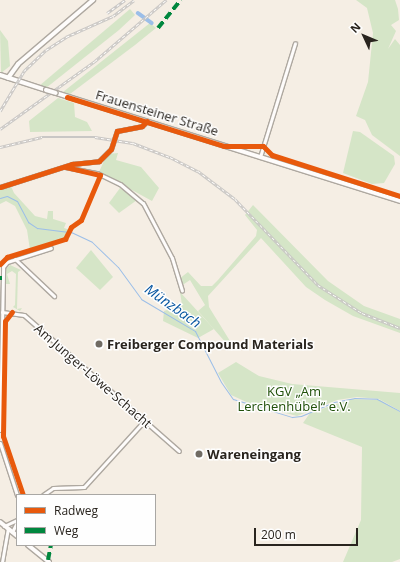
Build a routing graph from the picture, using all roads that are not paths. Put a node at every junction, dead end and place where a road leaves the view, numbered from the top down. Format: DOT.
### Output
graph roads {
  1 [pos="93,0"];
  2 [pos="295,43"];
  3 [pos="0,75"];
  4 [pos="8,78"];
  5 [pos="147,121"];
  6 [pos="260,157"];
  7 [pos="65,167"];
  8 [pos="0,187"];
  9 [pos="400,201"];
  10 [pos="51,248"];
  11 [pos="15,259"];
  12 [pos="182,291"];
  13 [pos="54,296"];
  14 [pos="2,312"];
  15 [pos="144,421"];
  16 [pos="0,430"];
  17 [pos="0,444"];
  18 [pos="179,451"];
  19 [pos="18,494"];
  20 [pos="44,494"];
  21 [pos="0,522"];
  22 [pos="16,522"];
  23 [pos="16,522"];
  24 [pos="8,529"];
  25 [pos="16,535"];
  26 [pos="29,546"];
  27 [pos="2,562"];
  28 [pos="49,562"];
  1 -- 4 [label="main road"];
  2 -- 6 [label="street"];
  3 -- 4 [label="main road, Frauensteiner Straße"];
  4 -- 5 [label="main road, Frauensteiner Straße, bridge"];
  5 -- 6 [label="main road, Frauensteiner Straße"];
  5 -- 7 [label="street"];
  6 -- 9 [label="main road, Frauensteiner Straße"];
  7 -- 8 [label="street"];
  7 -- 12 [label="street"];
  10 -- 11 [label="street"];
  11 -- 13 [label="street"];
  11 -- 14 [label="street"];
  14 -- 15 [label="street, Am Junger-Löwe-Schacht"];
  14 -- 16 [label="street"];
  15 -- 18 [label="street, Am Junger-Löwe-Schacht"];
  15 -- 20 [label="street"];
  17 -- 19 [label="street"];
  21 -- 24 [label="main road"];
  22 -- 24 [label="street"];
  23 -- 24 [label="street"];
  24 -- 25 [label="main road"];
  24 -- 27 [label="street"];
  26 -- 28 [label="main road"];
}
